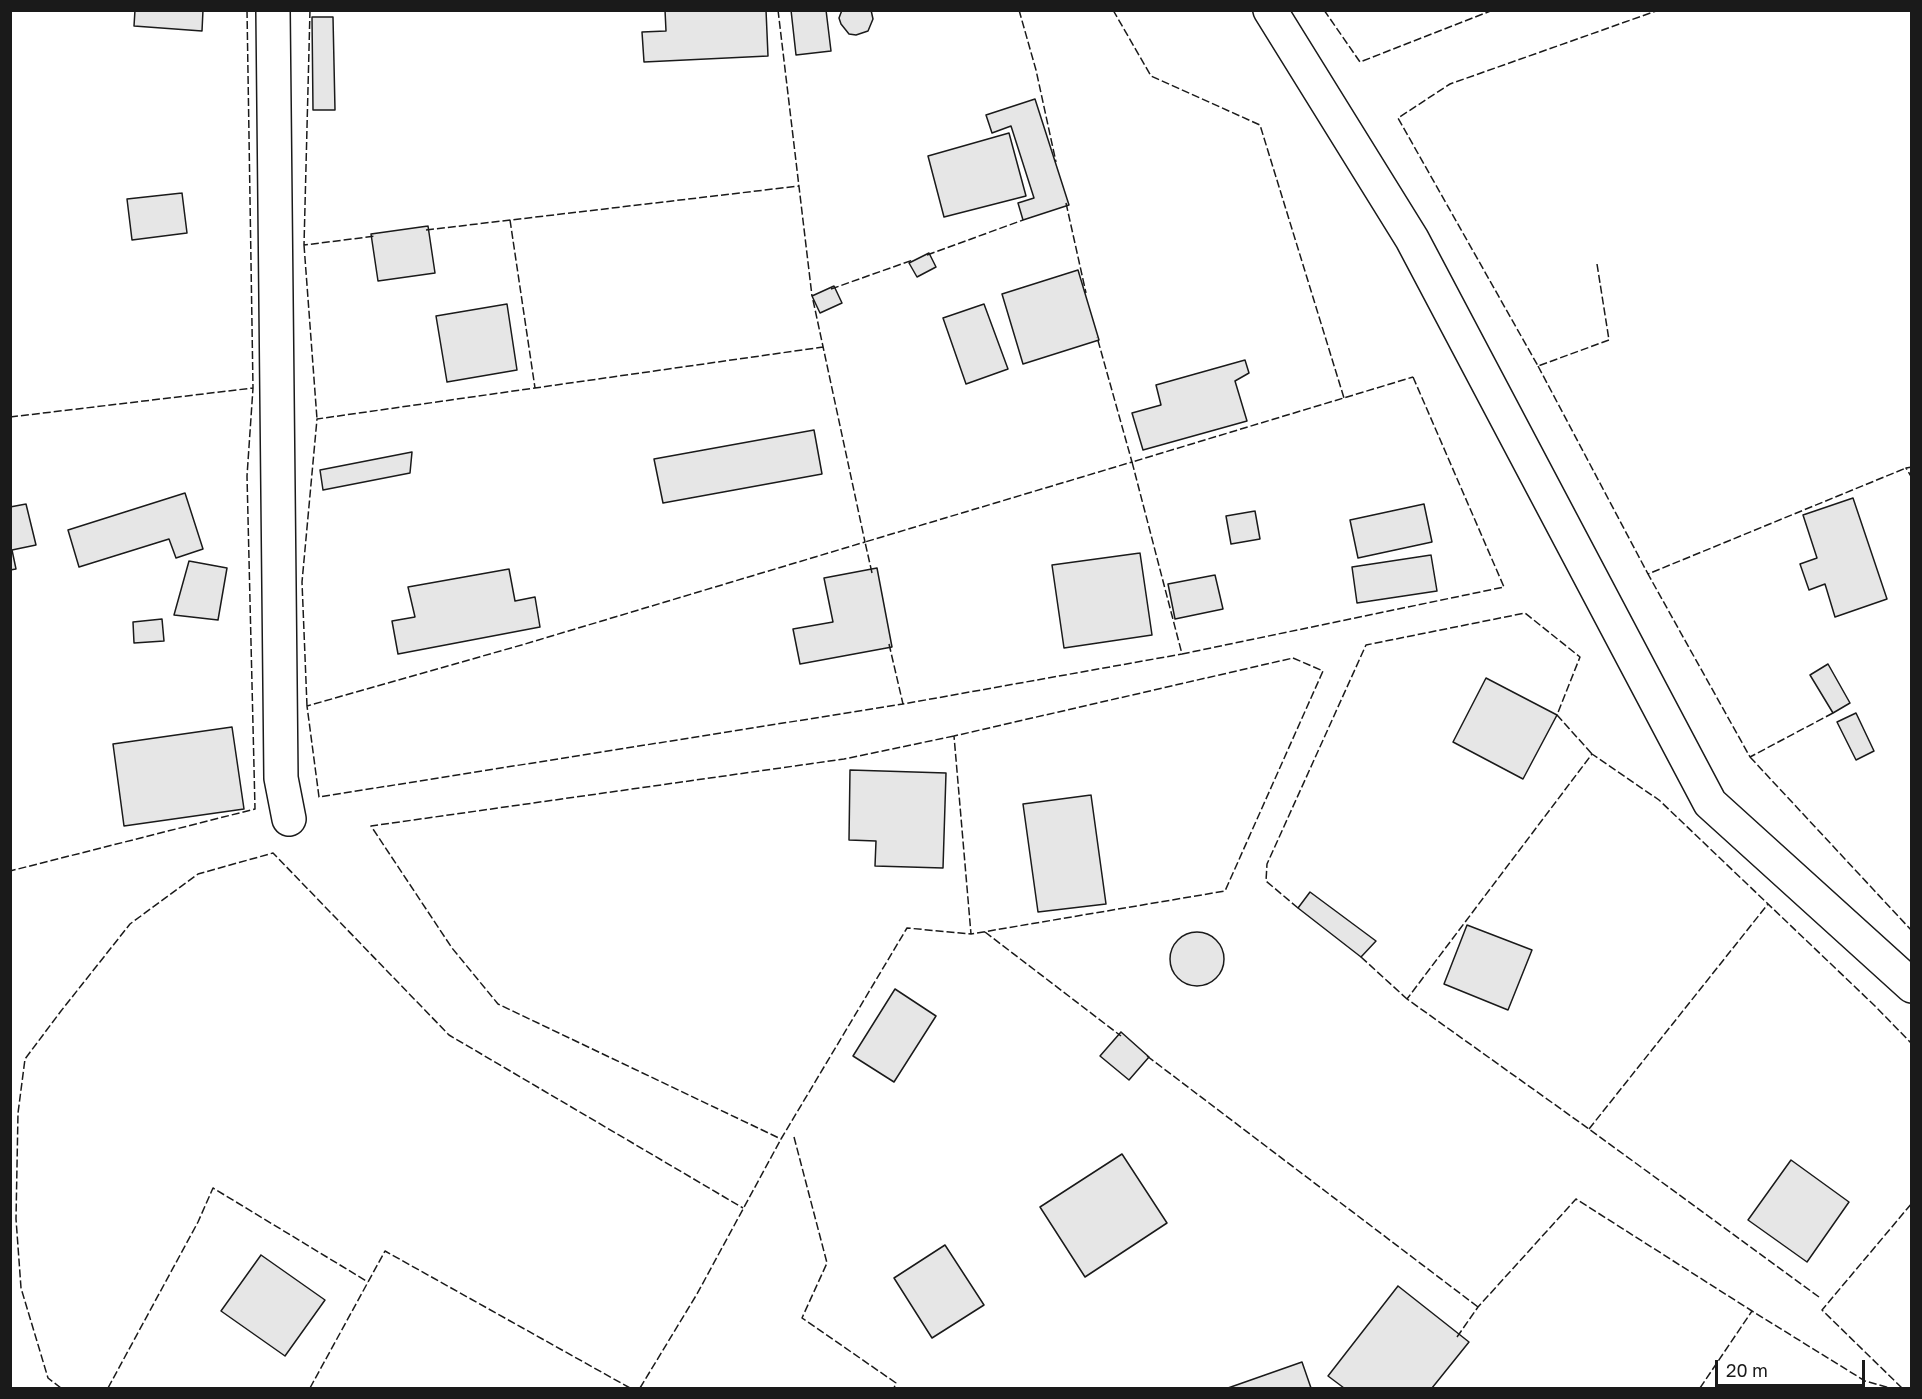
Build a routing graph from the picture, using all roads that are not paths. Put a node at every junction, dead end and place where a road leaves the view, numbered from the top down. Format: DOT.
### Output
graph roads {
  1 [pos="273,10"];
  2 [pos="1270,10"];
  3 [pos="289,819"];
  4 [pos="1911,986"];
  1 -- 3 [label="street"];
  2 -- 4 [label="street"];
}
